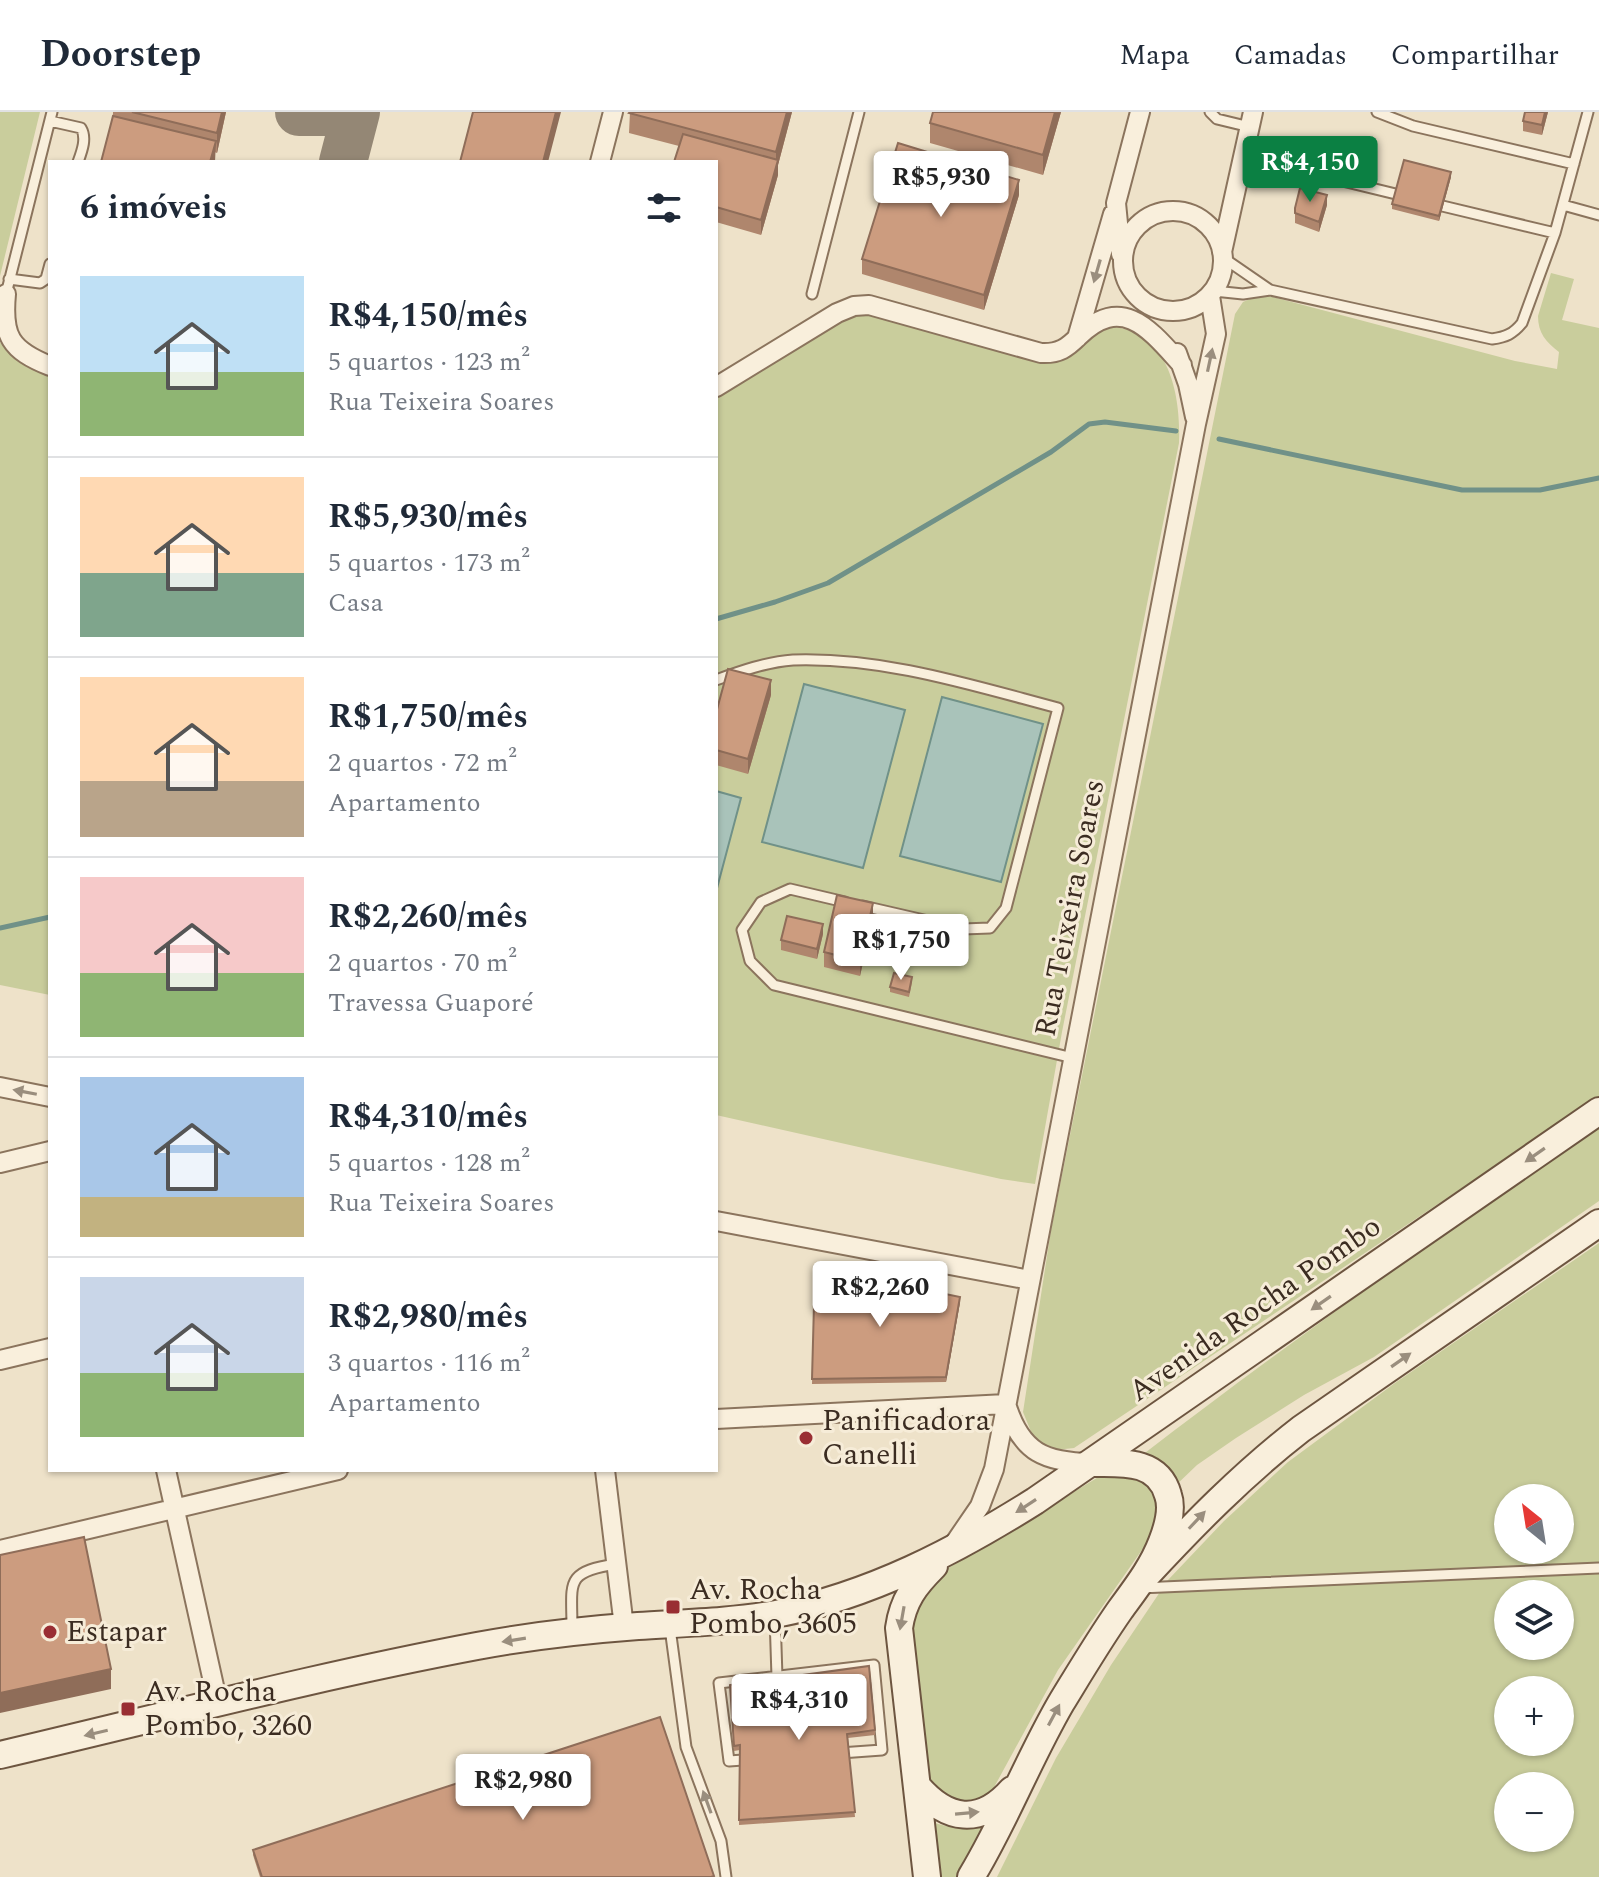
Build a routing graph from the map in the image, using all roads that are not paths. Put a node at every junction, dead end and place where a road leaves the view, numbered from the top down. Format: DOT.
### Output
graph roads {
  1 [pos="613,112"];
  2 [pos="859,112"];
  3 [pos="1140,112"];
  4 [pos="1210,112"];
  5 [pos="1377,112"];
  6 [pos="1588,112"];
  7 [pos="1222,116"];
  8 [pos="51,117"];
  9 [pos="1252,120"];
  10 [pos="1244,157"];
  11 [pos="79,160"];
  12 [pos="601,160"];
  13 [pos="1574,164"];
  14 [pos="1116,203"];
  15 [pos="1563,205"];
  16 [pos="1599,215"];
  17 [pos="1555,233"];
  18 [pos="1222,255"];
  19 [pos="1122,266"];
  20 [pos="48,272"];
  21 [pos="8,287"];
  22 [pos="1270,290"];
  23 [pos="812,294"];
  24 [pos="1212,294"];
  25 [pos="1146,303"];
  26 [pos="1077,338"];
  27 [pos="48,365"];
  28 [pos="1182,365"];
  29 [pos="718,386"];
  30 [pos="1196,424"];
  31 [pos="718,679"];
  32 [pos="1073,1058"];
  33 [pos="0,1087"];
  34 [pos="48,1097"];
  35 [pos="1599,1111"];
  36 [pos="48,1151"];
  37 [pos="0,1163"];
  38 [pos="718,1221"];
  39 [pos="1599,1223"];
  40 [pos="1030,1280"];
  41 [pos="48,1348"];
  42 [pos="0,1360"];
  43 [pos="1006,1404"];
  44 [pos="718,1419"];
  45 [pos="1091,1463"];
  46 [pos="166,1472"];
  47 [pos="330,1472"];
  48 [pos="605,1472"];
  49 [pos="175,1509"];
  50 [pos="0,1550"];
  51 [pos="944,1555"];
  52 [pos="616,1564"];
  53 [pos="1599,1568"];
  54 [pos="1140,1583"];
  55 [pos="775,1614"];
  56 [pos="670,1624"];
  57 [pos="624,1627"];
  58 [pos="572,1632"];
  59 [pos="777,1677"];
  60 [pos="218,1704"];
  61 [pos="0,1755"];
  62 [pos="1017,1784"];
  63 [pos="917,1786"];
  64 [pos="990,1846"];
  65 [pos="726,1877"];
  66 [pos="927,1877"];
  67 [pos="971,1877"];
  68 [pos="981,1877"];
  1 -- 12 [label="street"];
  2 -- 23 [label="lane"];
  3 -- 14 [label="street"];
  4 -- 7 [label="lane"];
  5 -- 13 [label="lane"];
  6 -- 13 [label="lane"];
  7 -- 9 [label="lane"];
  8 -- 11 [label="lane"];
  8 -- 21 [label="lane"];
  9 -- 10 [label="street"];
  10 -- 17 [label="lane"];
  10 -- 18 [label="street"];
  13 -- 15 [label="lane"];
  14 -- 19 [label="street"];
  14 -- 26 [label="street, one-way"];
  15 -- 16 [label="lane"];
  15 -- 17 [label="lane"];
  17 -- 22 [label="lane"];
  18 -- 19 [label="street"];
  18 -- 22 [label="lane"];
  18 -- 24 [label="street"];
  19 -- 25 [label="street"];
  20 -- 21 [label="lane"];
  21 -- 27 [label="street"];
  22 -- 24 [label="lane"];
  24 -- 25 [label="street"];
  30 -- 24 [label="street, Rua Teixeira Soares, one-way"];
  25 -- 28 [label="street, Rua Teixeira Soares"];
  26 -- 28 [label="street"];
  26 -- 29 [label="street"];
  28 -- 30 [label="street, Rua Teixeira Soares"];
  30 -- 32 [label="street, Rua Teixeira Soares"];
  31 -- 32 [label="lane"];
  32 -- 40 [label="street, Rua Teixeira Soares"];
  34 -- 33 [label="street, one-way"];
  35 -- 45 [label="main road, Avenida Rocha Pombo, one-way"];
  36 -- 37 [label="street"];
  38 -- 40 [label="street"];
  54 -- 39 [label="main road, one-way"];
  40 -- 43 [label="street, Rua Teixeira Soares"];
  41 -- 42 [label="street"];
  43 -- 44 [label="street"];
  43 -- 45 [label="street"];
  43 -- 51 [label="street, Rua Teixeira Soares"];
  45 -- 51 [label="main road, Avenida Rocha Pombo, one-way"];
  45 -- 54 [label="main road"];
  46 -- 49 [label="street"];
  47 -- 49 [label="street"];
  48 -- 52 [label="street"];
  49 -- 50 [label="street"];
  49 -- 60 [label="street"];
  51 -- 55 [label="main road"];
  51 -- 63 [label="main road, Rua Teixeira Soares, one-way"];
  52 -- 57 [label="street"];
  52 -- 58 [label="lane"];
  53 -- 54 [label="lane"];
  62 -- 54 [label="main road, one-way"];
  55 -- 56 [label="main road"];
  55 -- 59 [label="lane"];
  56 -- 57 [label="main road"];
  65 -- 56 [label="lane, one-way"];
  57 -- 58 [label="main road"];
  58 -- 60 [label="main road, one-way"];
  59 -- 59 [label="lane"];
  60 -- 61 [label="main road, one-way"];
  63 -- 62 [label="main road, one-way"];
  62 -- 64 [label="main road"];
  63 -- 66 [label="main road, Rua Teixeira Soares"];
  64 -- 67 [label="main road"];
  64 -- 68 [label="main road"];
}
